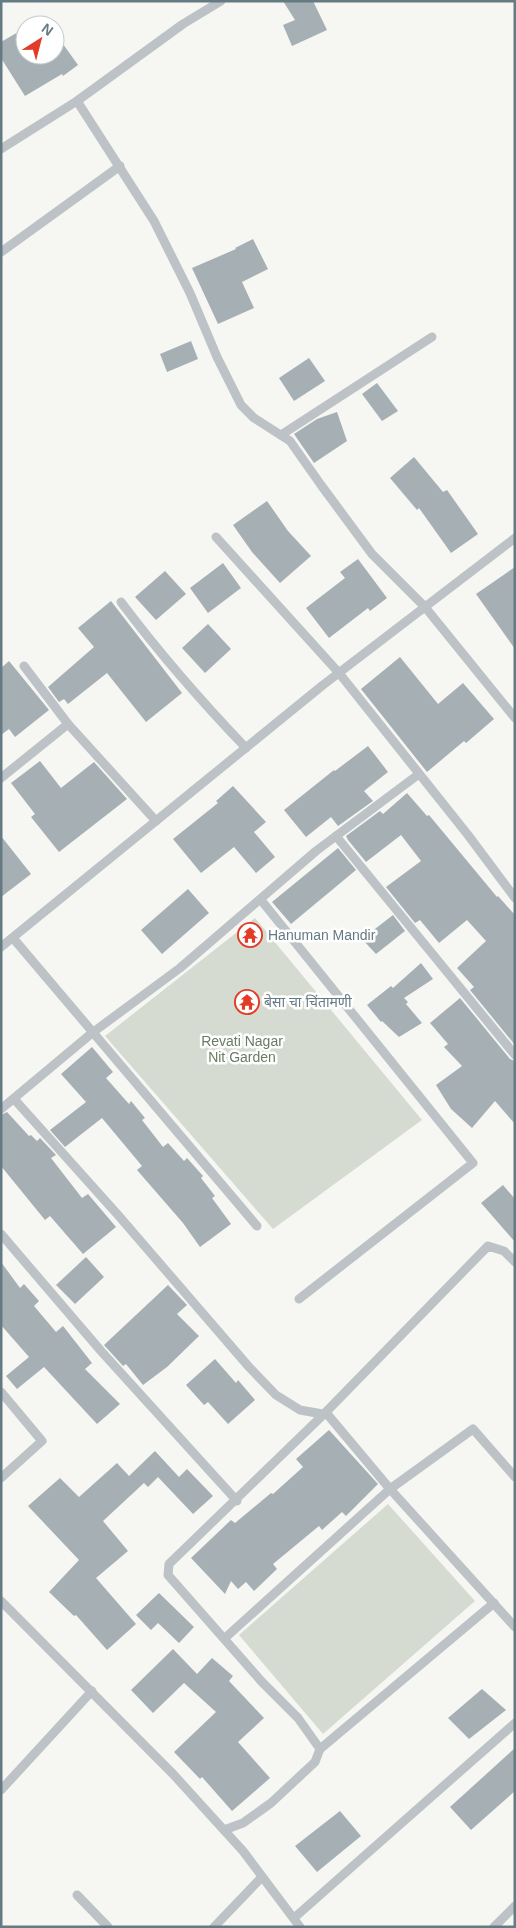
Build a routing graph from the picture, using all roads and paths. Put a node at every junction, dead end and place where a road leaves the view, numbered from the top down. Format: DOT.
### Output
graph roads {
  1 [pos="221,1"];
  2 [pos="77,101"];
  3 [pos="1,149"];
  4 [pos="120,166"];
  5 [pos="1,252"];
  6 [pos="432,337"];
  7 [pos="281,435"];
  8 [pos="216,537"];
  9 [pos="515,538"];
  10 [pos="121,602"];
  11 [pos="425,607"];
  12 [pos="24,666"];
  13 [pos="339,673"];
  14 [pos="514,717"];
  15 [pos="68,724"];
  16 [pos="246,748"];
  17 [pos="419,774"];
  18 [pos="1,778"];
  19 [pos="156,821"];
  20 [pos="336,836"];
  21 [pos="515,898"];
  22 [pos="261,900"];
  23 [pos="13,938"];
  24 [pos="1,947"];
  25 [pos="92,1033"];
  26 [pos="515,1055"];
  27 [pos="14,1100"];
  28 [pos="1,1109"];
  29 [pos="257,1226"];
  30 [pos="1,1234"];
  31 [pos="515,1262"];
  32 [pos="299,1300"];
  33 [pos="1,1392"];
  34 [pos="324,1414"];
  35 [pos="515,1477"];
  36 [pos="1,1478"];
  37 [pos="390,1489"];
  38 [pos="237,1501"];
  39 [pos="1,1601"];
  40 [pos="494,1603"];
  41 [pos="515,1626"];
  42 [pos="224,1638"];
  43 [pos="92,1691"];
  44 [pos="515,1723"];
  45 [pos="320,1749"];
  46 [pos="1,1790"];
  47 [pos="224,1830"];
  48 [pos="262,1877"];
  49 [pos="77,1895"];
  50 [pos="515,1906"];
  51 [pos="294,1918"];
  52 [pos="108,1927"];
  53 [pos="214,1927"];
  54 [pos="300,1927"];
  55 [pos="494,1927"];
  1 -- 2 [label="street"];
  2 -- 3 [label="street"];
  2 -- 4 [label="street"];
  4 -- 5 [label="street"];
  4 -- 7 [label="street"];
  6 -- 7 [label="street"];
  7 -- 11 [label="street"];
  8 -- 13 [label="street"];
  9 -- 11 [label="street"];
  10 -- 16 [label="street"];
  11 -- 13 [label="street"];
  11 -- 14 [label="street"];
  12 -- 15 [label="street"];
  13 -- 16 [label="street"];
  13 -- 17 [label="street"];
  15 -- 18 [label="street"];
  15 -- 19 [label="street"];
  16 -- 19 [label="street"];
  17 -- 20 [label="street"];
  17 -- 21 [label="street"];
  19 -- 23 [label="street"];
  20 -- 22 [label="street"];
  20 -- 26 [label="street"];
  22 -- 25 [label="street"];
  22 -- 32 [label="street"];
  23 -- 24 [label="street"];
  23 -- 25 [label="street"];
  25 -- 27 [label="street"];
  25 -- 29 [label="street"];
  27 -- 28 [label="street"];
  27 -- 34 [label="street"];
  30 -- 38 [label="street"];
  31 -- 34 [label="street"];
  33 -- 36 [label="street"];
  34 -- 37 [label="street"];
  34 -- 38 [label="street"];
  35 -- 37 [label="street"];
  37 -- 40 [label="street"];
  37 -- 42 [label="street"];
  38 -- 42 [label="street"];
  39 -- 43 [label="street"];
  40 -- 41 [label="street"];
  40 -- 45 [label="street"];
  42 -- 45 [label="street"];
  43 -- 46 [label="street"];
  43 -- 47 [label="street"];
  44 -- 51 [label="street"];
  45 -- 47 [label="street"];
  47 -- 48 [label="street"];
  48 -- 51 [label="street"];
  48 -- 53 [label="street"];
  49 -- 52 [label="street"];
  50 -- 55 [label="street"];
  51 -- 54 [label="street"];
}
